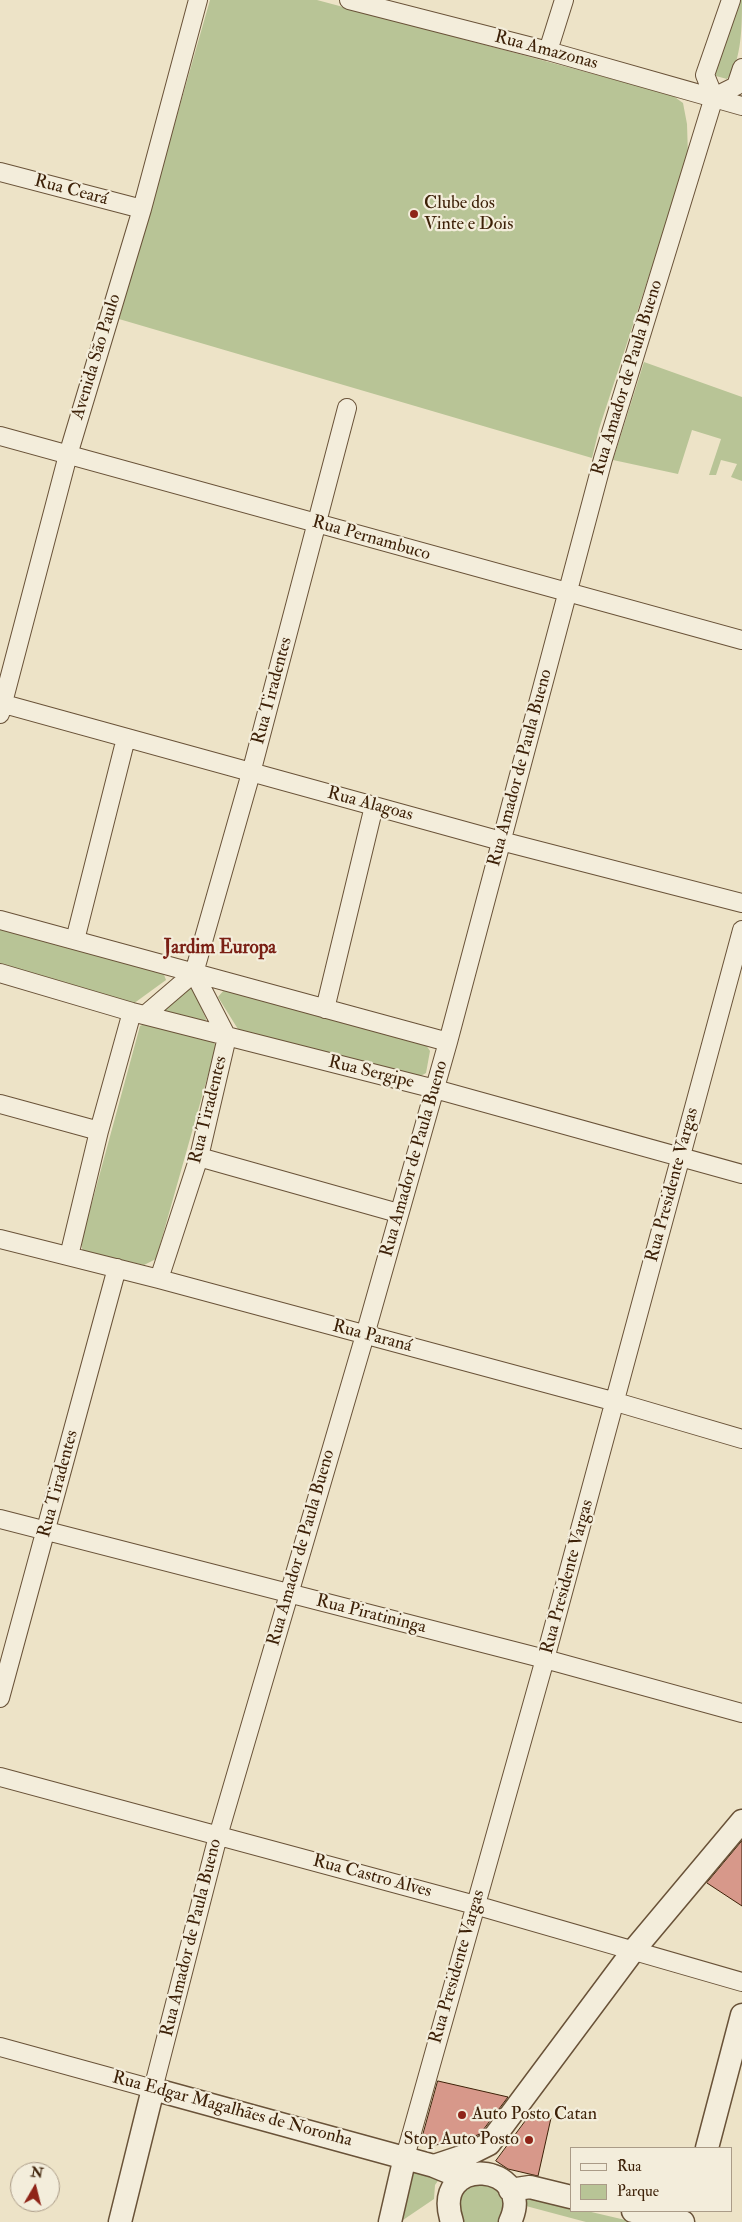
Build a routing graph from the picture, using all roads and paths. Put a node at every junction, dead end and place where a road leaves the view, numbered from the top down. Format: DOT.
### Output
graph roads {
  1 [pos="198,0"];
  2 [pos="349,0"];
  3 [pos="564,0"];
  4 [pos="731,0"];
  5 [pos="395,5"];
  6 [pos="548,51"];
  7 [pos="742,68"];
  8 [pos="714,97"];
  9 [pos="742,106"];
  10 [pos="0,172"];
  11 [pos="142,209"];
  12 [pos="347,408"];
  13 [pos="0,436"];
  14 [pos="68,455"];
  15 [pos="318,524"];
  16 [pos="567,592"];
  17 [pos="742,640"];
  18 [pos="1,707"];
  19 [pos="126,738"];
  20 [pos="251,773"];
  21 [pos="374,806"];
  22 [pos="501,841"];
  23 [pos="742,903"];
  24 [pos="0,920"];
  25 [pos="742,930"];
  26 [pos="75,940"];
  27 [pos="0,973"];
  28 [pos="194,973"];
  29 [pos="325,1009"];
  30 [pos="139,1013"];
  31 [pos="227,1036"];
  32 [pos="448,1042"];
  33 [pos="435,1089"];
  34 [pos="0,1104"];
  35 [pos="99,1131"];
  36 [pos="199,1157"];
  37 [pos="680,1157"];
  38 [pos="742,1174"];
  39 [pos="398,1213"];
  40 [pos="0,1239"];
  41 [pos="68,1256"];
  42 [pos="117,1268"];
  43 [pos="159,1279"];
  44 [pos="365,1335"];
  45 [pos="616,1402"];
  46 [pos="742,1439"];
  47 [pos="0,1519"];
  48 [pos="47,1532"];
  49 [pos="288,1594"];
  50 [pos="545,1659"];
  51 [pos="0,1698"];
  52 [pos="742,1713"];
  53 [pos="0,1777"];
  54 [pos="742,1821"];
  55 [pos="218,1836"];
  56 [pos="475,1905"];
  57 [pos="633,1951"];
  58 [pos="742,1982"];
  59 [pos="742,2015"];
  60 [pos="0,2047"];
  61 [pos="153,2089"];
  62 [pos="502,2129"];
  63 [pos="707,2147"];
  64 [pos="405,2158"];
  65 [pos="434,2166"];
  66 [pos="468,2176"];
  67 [pos="510,2190"];
  68 [pos="570,2196"];
  69 [pos="638,2212"];
  70 [pos="120,2222"];
  71 [pos="390,2222"];
  72 [pos="452,2222"];
  73 [pos="510,2222"];
  74 [pos="683,2222"];
  1 -- 11 [label="street, Avenida São Paulo"];
  2 -- 5 [label="street, Rua Amazonas"];
  3 -- 6 [label="street"];
  4 -- 8 [label="street"];
  5 -- 6 [label="street, Rua Amazonas"];
  6 -- 8 [label="street, Rua Amazonas"];
  7 -- 8 [label="street"];
  8 -- 9 [label="street, Rua Amazonas"];
  8 -- 16 [label="street, Rua Amador de Paula Bueno"];
  10 -- 11 [label="street, Rua Ceará"];
  11 -- 14 [label="street, Avenida São Paulo"];
  12 -- 15 [label="street, Rua Tiradentes"];
  13 -- 14 [label="street, Rua Pernambuco"];
  14 -- 15 [label="street, Rua Pernambuco"];
  14 -- 18 [label="street, Avenida São Paulo"];
  15 -- 16 [label="street, Rua Pernambuco"];
  15 -- 20 [label="street, Rua Tiradentes"];
  16 -- 17 [label="street, Rua Pernambuco"];
  16 -- 22 [label="street, Rua Amador de Paula Bueno"];
  18 -- 19 [label="street, Rua Alagoas"];
  19 -- 20 [label="street, Rua Alagoas"];
  19 -- 26 [label="street"];
  20 -- 21 [label="street, Rua Alagoas"];
  20 -- 28 [label="street, Rua Tiradentes"];
  21 -- 22 [label="street, Rua Alagoas"];
  21 -- 29 [label="street"];
  22 -- 23 [label="street, Rua Alagoas"];
  22 -- 32 [label="street, Rua Amador de Paula Bueno"];
  24 -- 26 [label="street"];
  25 -- 37 [label="street, Rua Presidente Vargas"];
  26 -- 28 [label="street"];
  27 -- 30 [label="street, Rua Sergipe"];
  28 -- 29 [label="street"];
  28 -- 30 [label="street"];
  28 -- 31 [label="street, Rua Tiradentes"];
  29 -- 32 [label="street"];
  30 -- 31 [label="street, Rua Sergipe"];
  30 -- 35 [label="street"];
  31 -- 33 [label="street, Rua Sergipe"];
  31 -- 36 [label="street, Rua Tiradentes"];
  32 -- 33 [label="street, Rua Amador de Paula Bueno"];
  33 -- 37 [label="street, Rua Sergipe"];
  33 -- 39 [label="street, Rua Amador de Paula Bueno"];
  34 -- 35 [label="street"];
  35 -- 41 [label="street"];
  36 -- 39 [label="street"];
  36 -- 43 [label="street, Rua Tiradentes"];
  37 -- 38 [label="street, Rua Sergipe"];
  37 -- 45 [label="street, Rua Presidente Vargas"];
  39 -- 44 [label="street, Rua Amador de Paula Bueno"];
  40 -- 41 [label="street, Rua Paraná"];
  41 -- 42 [label="street, Rua Paraná"];
  42 -- 43 [label="street, Rua Paraná"];
  42 -- 48 [label="street, Rua Tiradentes"];
  43 -- 44 [label="street, Rua Paraná"];
  44 -- 45 [label="street, Rua Paraná"];
  44 -- 49 [label="street, Rua Amador de Paula Bueno"];
  45 -- 46 [label="street, Rua Paraná"];
  45 -- 50 [label="street, Rua Presidente Vargas"];
  47 -- 48 [label="street, Rua Piratininga"];
  48 -- 49 [label="street, Rua Piratininga"];
  48 -- 51 [label="street, Rua Tiradentes"];
  49 -- 50 [label="street, Rua Piratininga"];
  49 -- 55 [label="street, Rua Amador de Paula Bueno"];
  50 -- 52 [label="street, Rua Piratininga"];
  50 -- 56 [label="street, Rua Presidente Vargas"];
  53 -- 55 [label="street, Rua Castro Alves"];
  54 -- 57 [label="street"];
  55 -- 56 [label="street, Rua Castro Alves"];
  55 -- 61 [label="street, Rua Amador de Paula Bueno"];
  56 -- 57 [label="street, Rua Castro Alves"];
  56 -- 64 [label="street, Rua Presidente Vargas"];
  57 -- 58 [label="street, Rua Castro Alves"];
  57 -- 62 [label="street"];
  59 -- 63 [label="street"];
  60 -- 61 [label="street, Rua Edgar Magalhães de Noronha"];
  61 -- 64 [label="street, Rua Edgar Magalhães de Noronha"];
  61 -- 70 [label="street, Rua Amador de Paula Bueno"];
  62 -- 65 [label="street"];
  62 -- 66 [label="street"];
  64 -- 65 [label="street, Rua Edgar Magalhães de Noronha"];
  64 -- 71 [label="street, Rua Presidente Vargas"];
  65 -- 66 [label="street, Rua Edgar Magalhães de Noronha"];
  66 -- 67 [label="street, Rua Edgar Magalhães de Noronha"];
  66 -- 72 [label="street"];
  67 -- 68 [label="street"];
  67 -- 73 [label="street"];
  69 -- 74 [label="street"];
}
